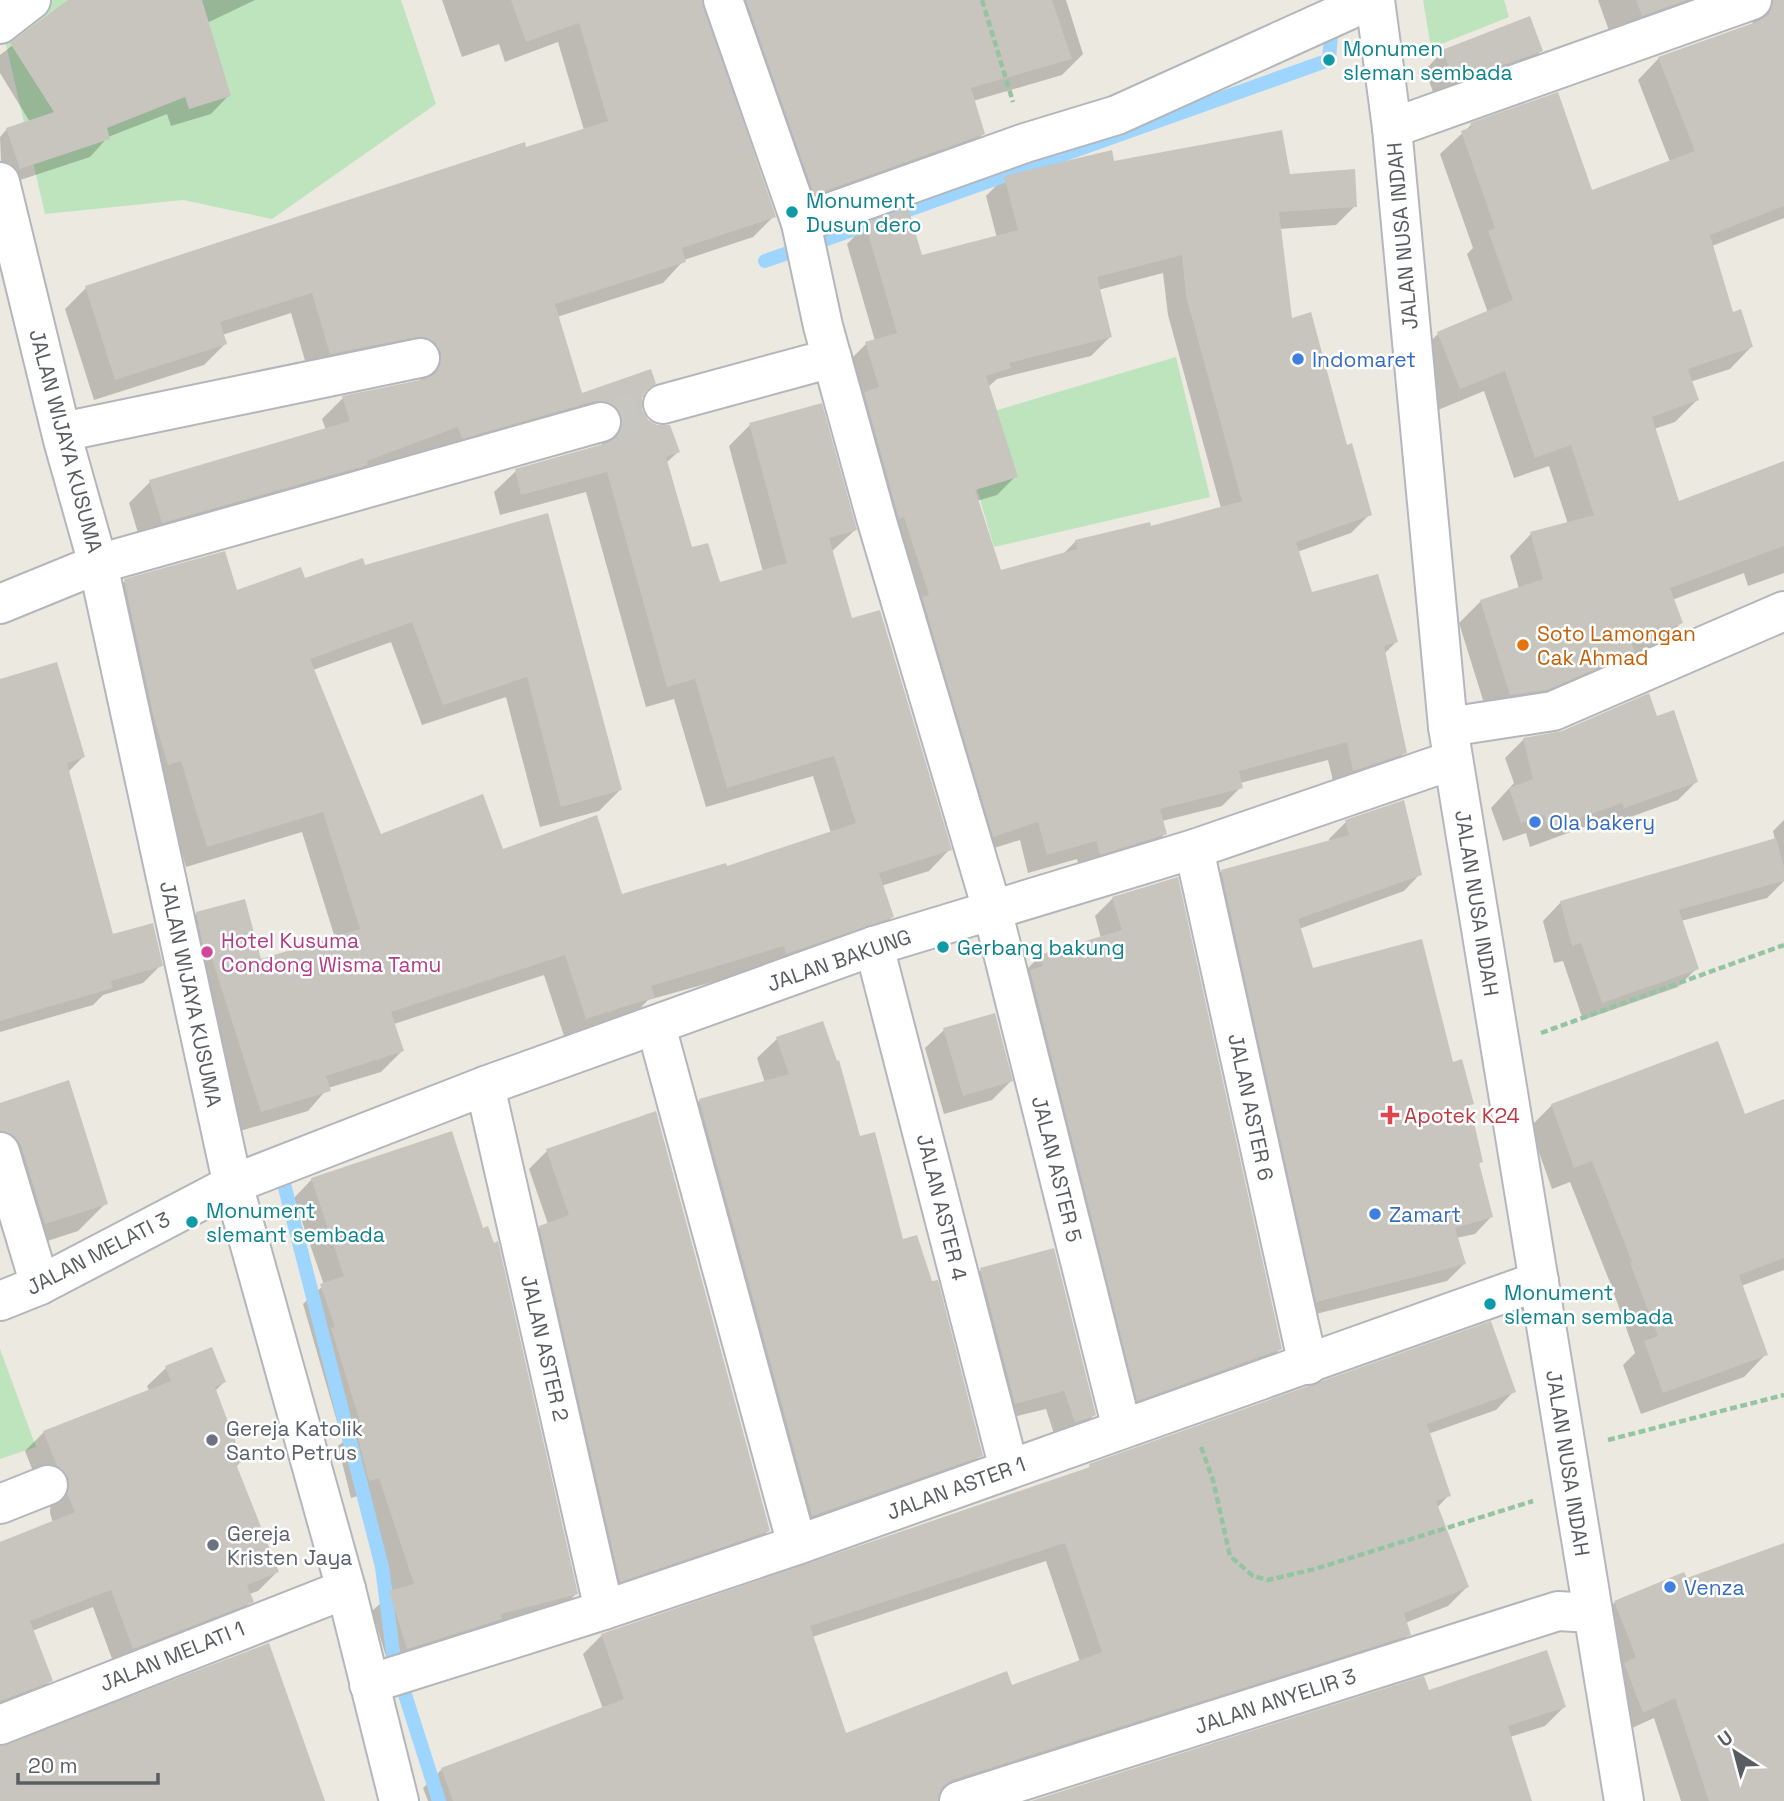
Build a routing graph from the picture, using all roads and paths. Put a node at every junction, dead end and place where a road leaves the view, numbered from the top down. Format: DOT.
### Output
graph roads {
  1 [pos="31,0"];
  2 [pos="723,0"];
  3 [pos="982,0"];
  4 [pos="1373,0"];
  5 [pos="1752,0"];
  6 [pos="0,24"];
  7 [pos="1392,128"];
  8 [pos="1025,143"];
  9 [pos="0,182"];
  10 [pos="801,223"];
  11 [pos="420,358"];
  12 [pos="832,358"];
  13 [pos="663,404"];
  14 [pos="601,422"];
  15 [pos="62,432"];
  16 [pos="98,564"];
  17 [pos="0,604"];
  18 [pos="1784,611"];
  19 [pos="1450,744"];
  20 [pos="1195,849"];
  21 [pos="992,909"];
  22 [pos="874,946"];
  23 [pos="1784,946"];
  24 [pos="656,1026"];
  25 [pos="1500,1048"];
  26 [pos="485,1086"];
  27 [pos="0,1152"];
  28 [pos="233,1184"];
  29 [pos="1539,1281"];
  30 [pos="40,1285"];
  31 [pos="0,1301"];
  32 [pos="1308,1365"];
  33 [pos="1784,1395"];
  34 [pos="1186,1407"];
  35 [pos="1122,1429"];
  36 [pos="1566,1451"];
  37 [pos="1009,1469"];
  38 [pos="48,1485"];
  39 [pos="1572,1489"];
  40 [pos="0,1504"];
  41 [pos="797,1545"];
  42 [pos="346,1589"];
  43 [pos="604,1610"];
  44 [pos="1592,1613"];
  45 [pos="386,1678"];
  46 [pos="0,1725"];
  47 [pos="978,1798"];
  48 [pos="398,1801"];
  49 [pos="1624,1801"];
  1 -- 6 [label="street"];
  2 -- 10 [label="street, JALAN ASTER 5"];
  3 -- 8 [label="path"];
  4 -- 7 [label="street, JALAN NUSA INDAH"];
  4 -- 8 [label="street"];
  5 -- 7 [label="street"];
  7 -- 19 [label="street, JALAN NUSA INDAH"];
  8 -- 10 [label="street"];
  9 -- 15 [label="street, JALAN WIJAYA KUSUMA"];
  10 -- 12 [label="street, JALAN ASTER 5"];
  11 -- 15 [label="street"];
  12 -- 13 [label="street"];
  12 -- 21 [label="street, JALAN ASTER 5"];
  14 -- 16 [label="street"];
  15 -- 16 [label="street, JALAN WIJAYA KUSUMA"];
  16 -- 17 [label="street"];
  16 -- 28 [label="street, JALAN WIJAYA KUSUMA"];
  18 -- 19 [label="street, JALAN BAKUNG"];
  19 -- 20 [label="street, JALAN BAKUNG"];
  19 -- 25 [label="street, JALAN NUSA INDAH"];
  20 -- 21 [label="street, JALAN BAKUNG"];
  20 -- 32 [label="street, JALAN ASTER 6"];
  21 -- 22 [label="street, JALAN BAKUNG"];
  21 -- 35 [label="street, JALAN ASTER 5"];
  22 -- 24 [label="street, JALAN BAKUNG"];
  22 -- 37 [label="street, JALAN ASTER 4"];
  23 -- 25 [label="path"];
  24 -- 26 [label="street, JALAN BAKUNG"];
  24 -- 41 [label="street"];
  25 -- 29 [label="street, JALAN NUSA INDAH"];
  26 -- 28 [label="street, JALAN BAKUNG"];
  26 -- 43 [label="street, JALAN ASTER 2"];
  27 -- 30 [label="street"];
  28 -- 30 [label="street, JALAN MELATI 3"];
  28 -- 42 [label="street, JALAN WIJAYA KUSUMA"];
  29 -- 32 [label="street, JALAN ASTER 1"];
  29 -- 36 [label="street, JALAN NUSA INDAH"];
  30 -- 31 [label="street, JALAN MELATI 3"];
  32 -- 34 [label="street, JALAN ASTER 1"];
  33 -- 36 [label="path"];
  34 -- 35 [label="street, JALAN ASTER 1"];
  34 -- 39 [label="path"];
  35 -- 37 [label="street, JALAN ASTER 1"];
  36 -- 39 [label="street, JALAN NUSA INDAH"];
  37 -- 41 [label="street, JALAN ASTER 1"];
  38 -- 40 [label="street"];
  39 -- 44 [label="street, JALAN NUSA INDAH"];
  41 -- 43 [label="street, JALAN ASTER 1"];
  42 -- 45 [label="street, JALAN WIJAYA KUSUMA"];
  42 -- 46 [label="street, JALAN MELATI 1"];
  43 -- 45 [label="street, JALAN ASTER 1"];
  44 -- 47 [label="street, JALAN ANYELIR 3"];
  44 -- 49 [label="street, JALAN NUSA INDAH"];
  45 -- 48 [label="street, JALAN WIJAYA KUSUMA"];
}
